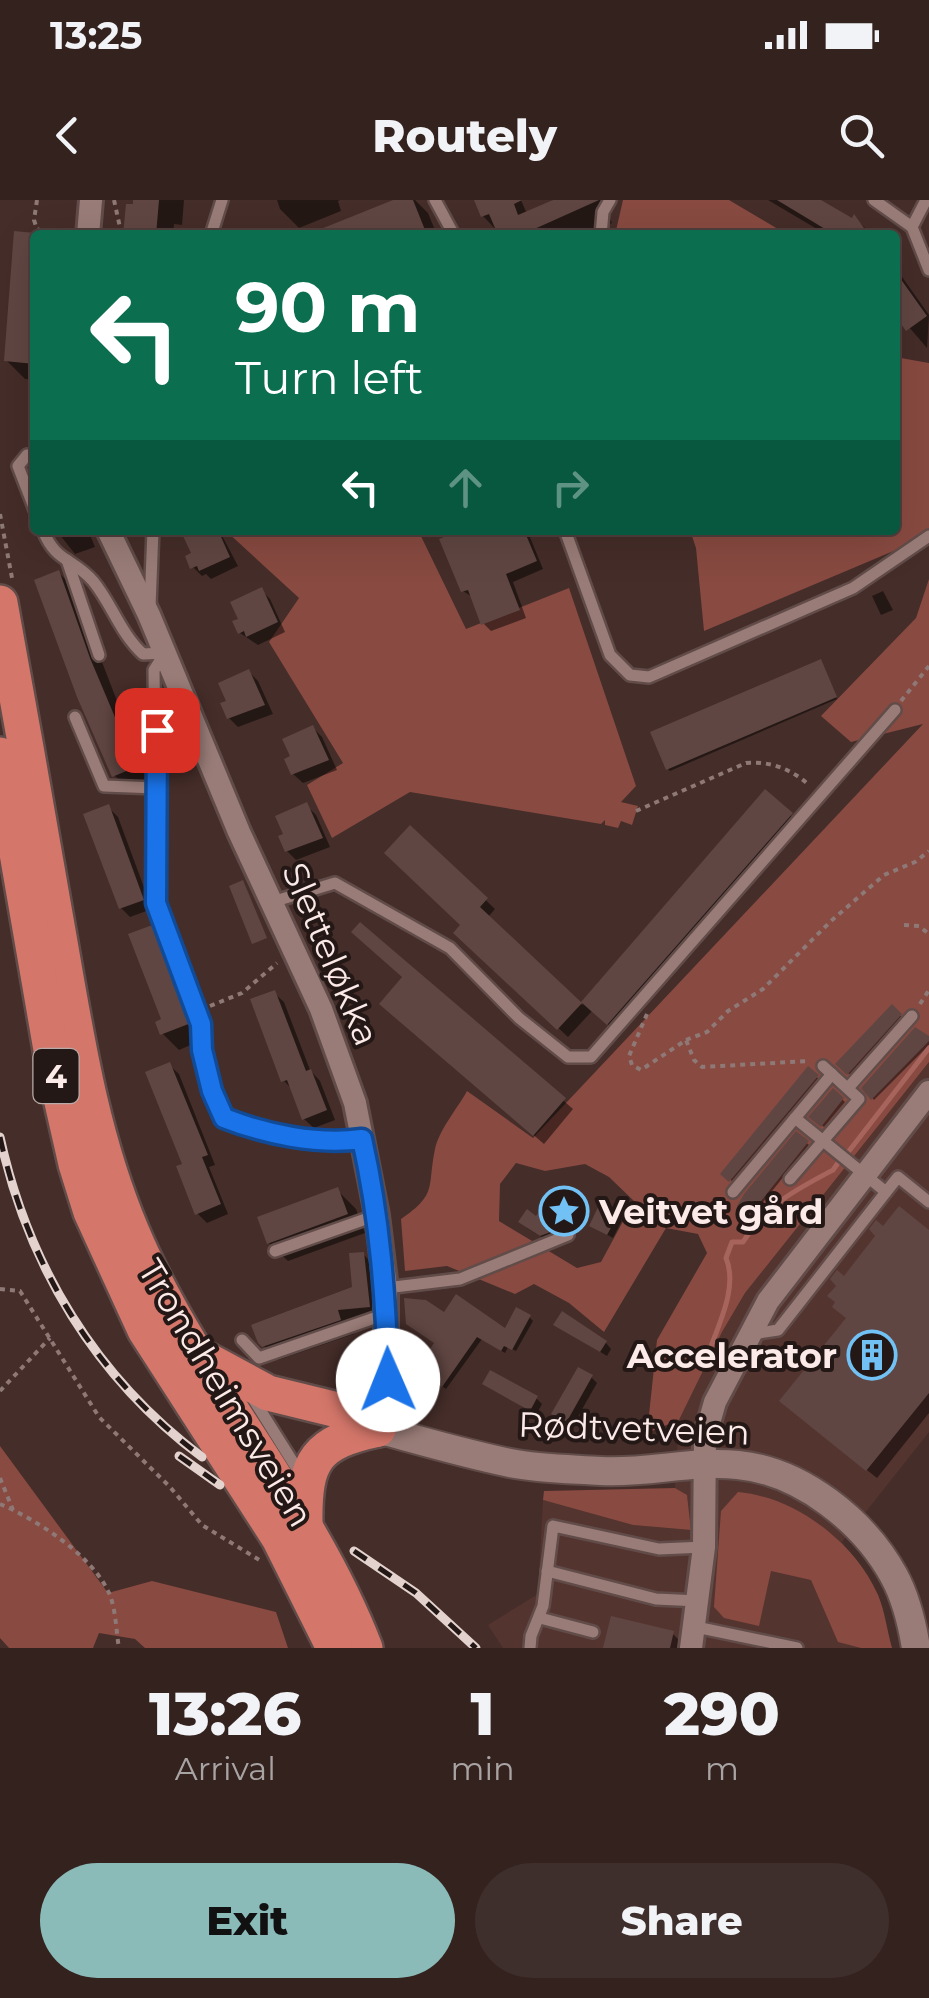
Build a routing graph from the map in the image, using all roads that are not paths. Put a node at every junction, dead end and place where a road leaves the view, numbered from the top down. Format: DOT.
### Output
graph roads {
  1 [pos="92,200"];
  2 [pos="222,200"];
  3 [pos="436,200"];
  4 [pos="610,200"];
  5 [pos="874,200"];
  6 [pos="926,200"];
  7 [pos="912,227"];
  8 [pos="89,230"];
  9 [pos="213,230"];
  10 [pos="451,230"];
  11 [pos="601,230"];
  12 [pos="929,270"];
  13 [pos="28,455"];
  14 [pos="30,497"];
  15 [pos="45,535"];
  16 [pos="110,535"];
  17 [pos="152,535"];
  18 [pos="566,535"];
  19 [pos="929,536"];
  20 [pos="67,560"];
  21 [pos="7,595"];
  22 [pos="150,615"];
  23 [pos="165,653"];
  24 [pos="100,655"];
  25 [pos="895,710"];
  26 [pos="75,717"];
  27 [pos="0,755"];
  28 [pos="157,788"];
  29 [pos="272,902"];
  30 [pos="912,1016"];
  31 [pos="848,1088"];
  32 [pos="929,1092"];
  33 [pos="795,1118"];
  34 [pos="362,1139"];
  35 [pos="822,1141"];
  36 [pos="864,1175"];
  37 [pos="790,1179"];
  38 [pos="733,1192"];
  39 [pos="886,1192"];
  40 [pos="929,1202"];
  41 [pos="377,1215"];
  42 [pos="568,1235"];
  43 [pos="274,1251"];
  44 [pos="386,1288"];
  45 [pos="386,1314"];
  46 [pos="748,1335"];
  47 [pos="242,1340"];
  48 [pos="194,1350"];
  49 [pos="244,1382"];
  50 [pos="382,1430"];
  51 [pos="704,1464"];
  52 [pos="306,1483"];
  53 [pos="305,1522"];
  54 [pos="704,1547"];
  55 [pos="547,1571"];
  56 [pos="699,1602"];
  57 [pos="540,1618"];
  58 [pos="593,1632"];
  59 [pos="694,1638"];
  60 [pos="794,1642"];
  61 [pos="334,1648"];
  62 [pos="365,1648"];
  63 [pos="530,1648"];
  64 [pos="916,1648"];
  1 -- 8 [label="street"];
  2 -- 9 [label="lane"];
  3 -- 10 [label="lane"];
  4 -- 11 [label="lane"];
  5 -- 7 [label="lane"];
  6 -- 7 [label="lane"];
  7 -- 12 [label="lane"];
  13 -- 14 [label="lane"];
  15 -- 20 [label="lane"];
  16 -- 22 [label="street, Sletteløkka"];
  17 -- 22 [label="lane"];
  18 -- 19 [label="lane"];
  20 -- 23 [label="lane"];
  20 -- 24 [label="lane"];
  21 -- 48 [label="highway, Trondheimsveien / 4"];
  22 -- 23 [label="street, Sletteløkka"];
  23 -- 28 [label="lane"];
  23 -- 29 [label="street, Sletteløkka"];
  25 -- 29 [label="lane"];
  26 -- 28 [label="lane"];
  27 -- 61 [label="highway, Trondheimsveien / 4"];
  28 -- 34 [label="lane"];
  29 -- 34 [label="street, Sletteløkka"];
  30 -- 31 [label="lane"];
  31 -- 33 [label="lane"];
  31 -- 35 [label="lane"];
  32 -- 36 [label="street"];
  33 -- 35 [label="lane"];
  33 -- 38 [label="lane"];
  34 -- 41 [label="street, Sletteløkka"];
  35 -- 36 [label="lane"];
  35 -- 37 [label="lane"];
  36 -- 39 [label="lane"];
  36 -- 46 [label="street"];
  39 -- 40 [label="lane"];
  39 -- 46 [label="lane"];
  41 -- 43 [label="lane"];
  41 -- 44 [label="street, Sletteløkka"];
  42 -- 44 [label="lane"];
  44 -- 45 [label="street, Sletteløkka"];
  45 -- 47 [label="lane"];
  45 -- 50 [label="street, Sletteløkka"];
  46 -- 51 [label="street"];
  48 -- 49 [label="highway"];
  48 -- 53 [label="highway, Trondheimsveien / 4"];
  49 -- 50 [label="highway"];
  49 -- 52 [label="lane"];
  50 -- 51 [label="street, Rødtvetveien"];
  50 -- 52 [label="highway"];
  51 -- 54 [label="street"];
  51 -- 64 [label="street, Rødtvetveien"];
  52 -- 53 [label="highway"];
  53 -- 62 [label="highway, Trondheimsveien / 4"];
  54 -- 55 [label="lane"];
  54 -- 56 [label="street"];
  55 -- 56 [label="lane"];
  55 -- 57 [label="lane"];
  56 -- 59 [label="street"];
  57 -- 58 [label="lane"];
  57 -- 63 [label="lane"];
  59 -- 60 [label="lane"];
}
